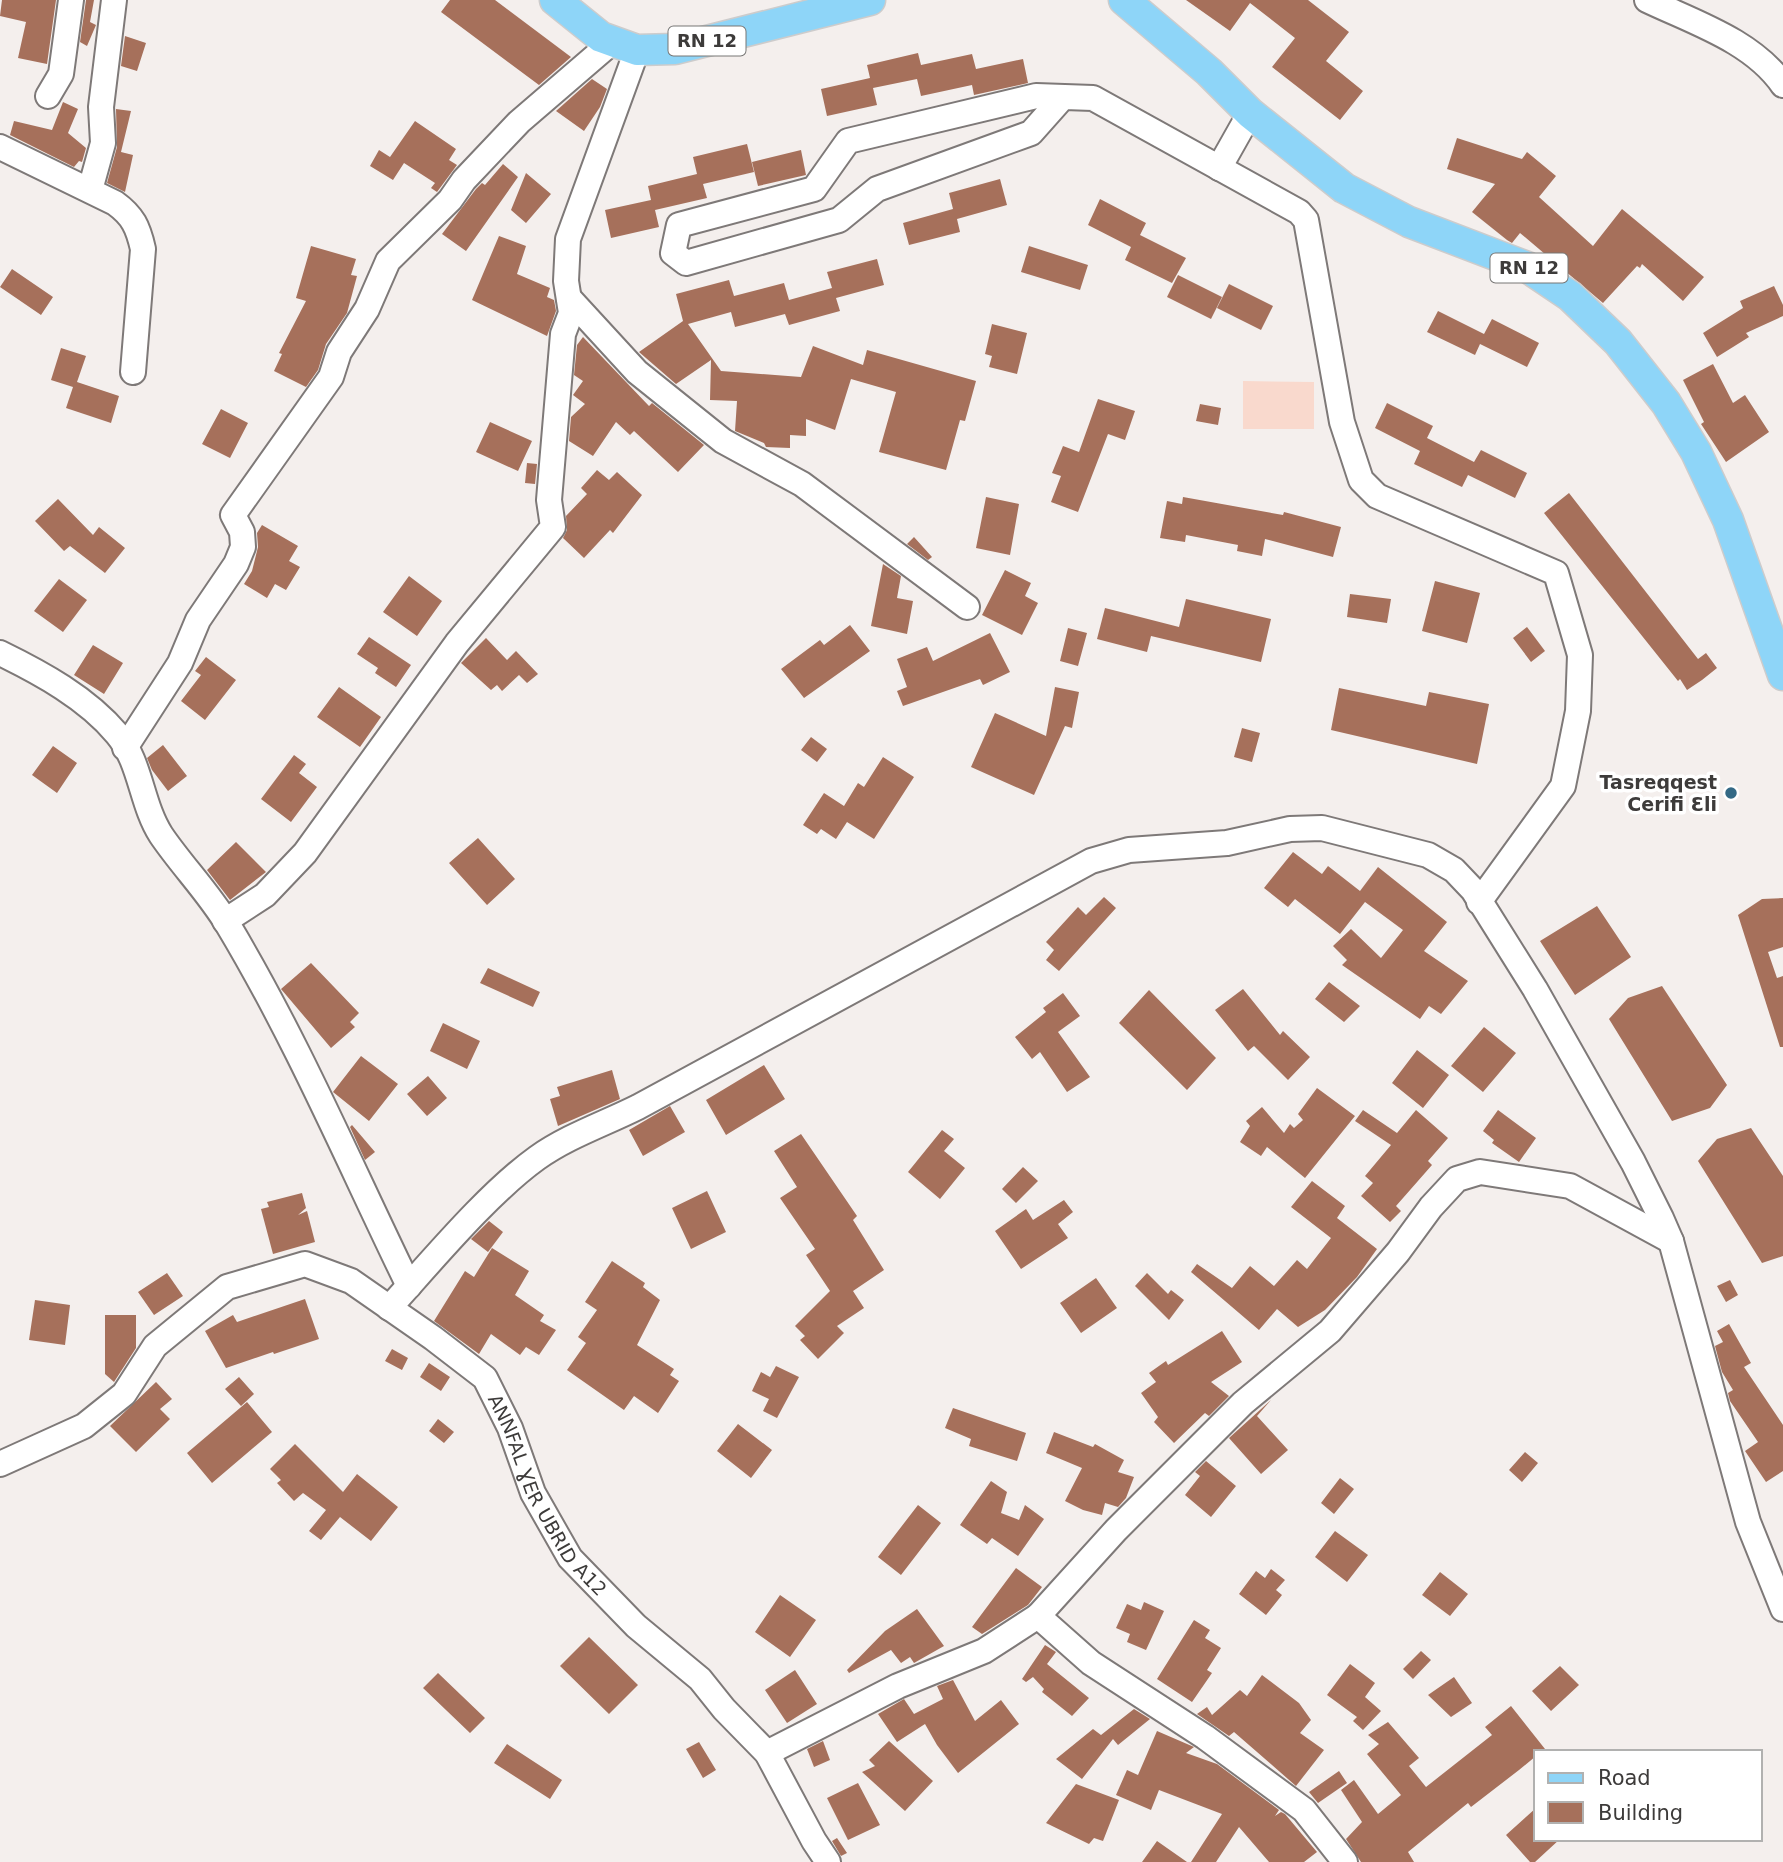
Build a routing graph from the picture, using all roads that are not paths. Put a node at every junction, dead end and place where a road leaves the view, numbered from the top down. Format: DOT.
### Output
graph roads {
  1 [pos="71,0"];
  2 [pos="114,0"];
  3 [pos="555,0"];
  4 [pos="870,0"];
  5 [pos="1124,0"];
  6 [pos="1647,0"];
  7 [pos="624,46"];
  8 [pos="1783,85"];
  9 [pos="48,96"];
  10 [pos="1063,97"];
  11 [pos="1250,113"];
  12 [pos="0,147"];
  13 [pos="1219,168"];
  14 [pos="90,190"];
  15 [pos="569,298"];
  16 [pos="133,372"];
  17 [pos="967,607"];
  18 [pos="0,653"];
  19 [pos="1783,675"];
  20 [pos="125,748"];
  21 [pos="1479,902"];
  22 [pos="226,921"];
  23 [pos="1671,1241"];
  24 [pos="409,1286"];
  25 [pos="388,1308"];
  26 [pos="0,1464"];
  27 [pos="1783,1609"];
  28 [pos="1038,1616"];
  29 [pos="767,1753"];
  30 [pos="828,1862"];
  31 [pos="1345,1862"];
  1 -- 9 [label="street"];
  2 -- 14 [label="street"];
  3 -- 7 [label="main road"];
  4 -- 7 [label="main road, RN 12"];
  5 -- 11 [label="main road, RN 12"];
  6 -- 8 [label="street"];
  7 -- 15 [label="street"];
  7 -- 20 [label="street"];
  10 -- 10 [label="street"];
  10 -- 13 [label="street"];
  11 -- 13 [label="street"];
  11 -- 19 [label="main road, RN 12"];
  12 -- 14 [label="street"];
  13 -- 21 [label="street"];
  14 -- 16 [label="street"];
  15 -- 17 [label="street"];
  15 -- 22 [label="street"];
  18 -- 20 [label="street"];
  20 -- 22 [label="street"];
  21 -- 23 [label="street"];
  21 -- 24 [label="street"];
  22 -- 24 [label="street"];
  23 -- 27 [label="street"];
  23 -- 28 [label="street"];
  24 -- 25 [label="street"];
  25 -- 26 [label="street, ANNFAL ƔER UBRID A12"];
  25 -- 29 [label="street, ANNFAL ƔER UBRID A12"];
  28 -- 29 [label="street"];
  28 -- 31 [label="street"];
  29 -- 30 [label="street, ANNFAL ƔER UBRID A12"];
}
